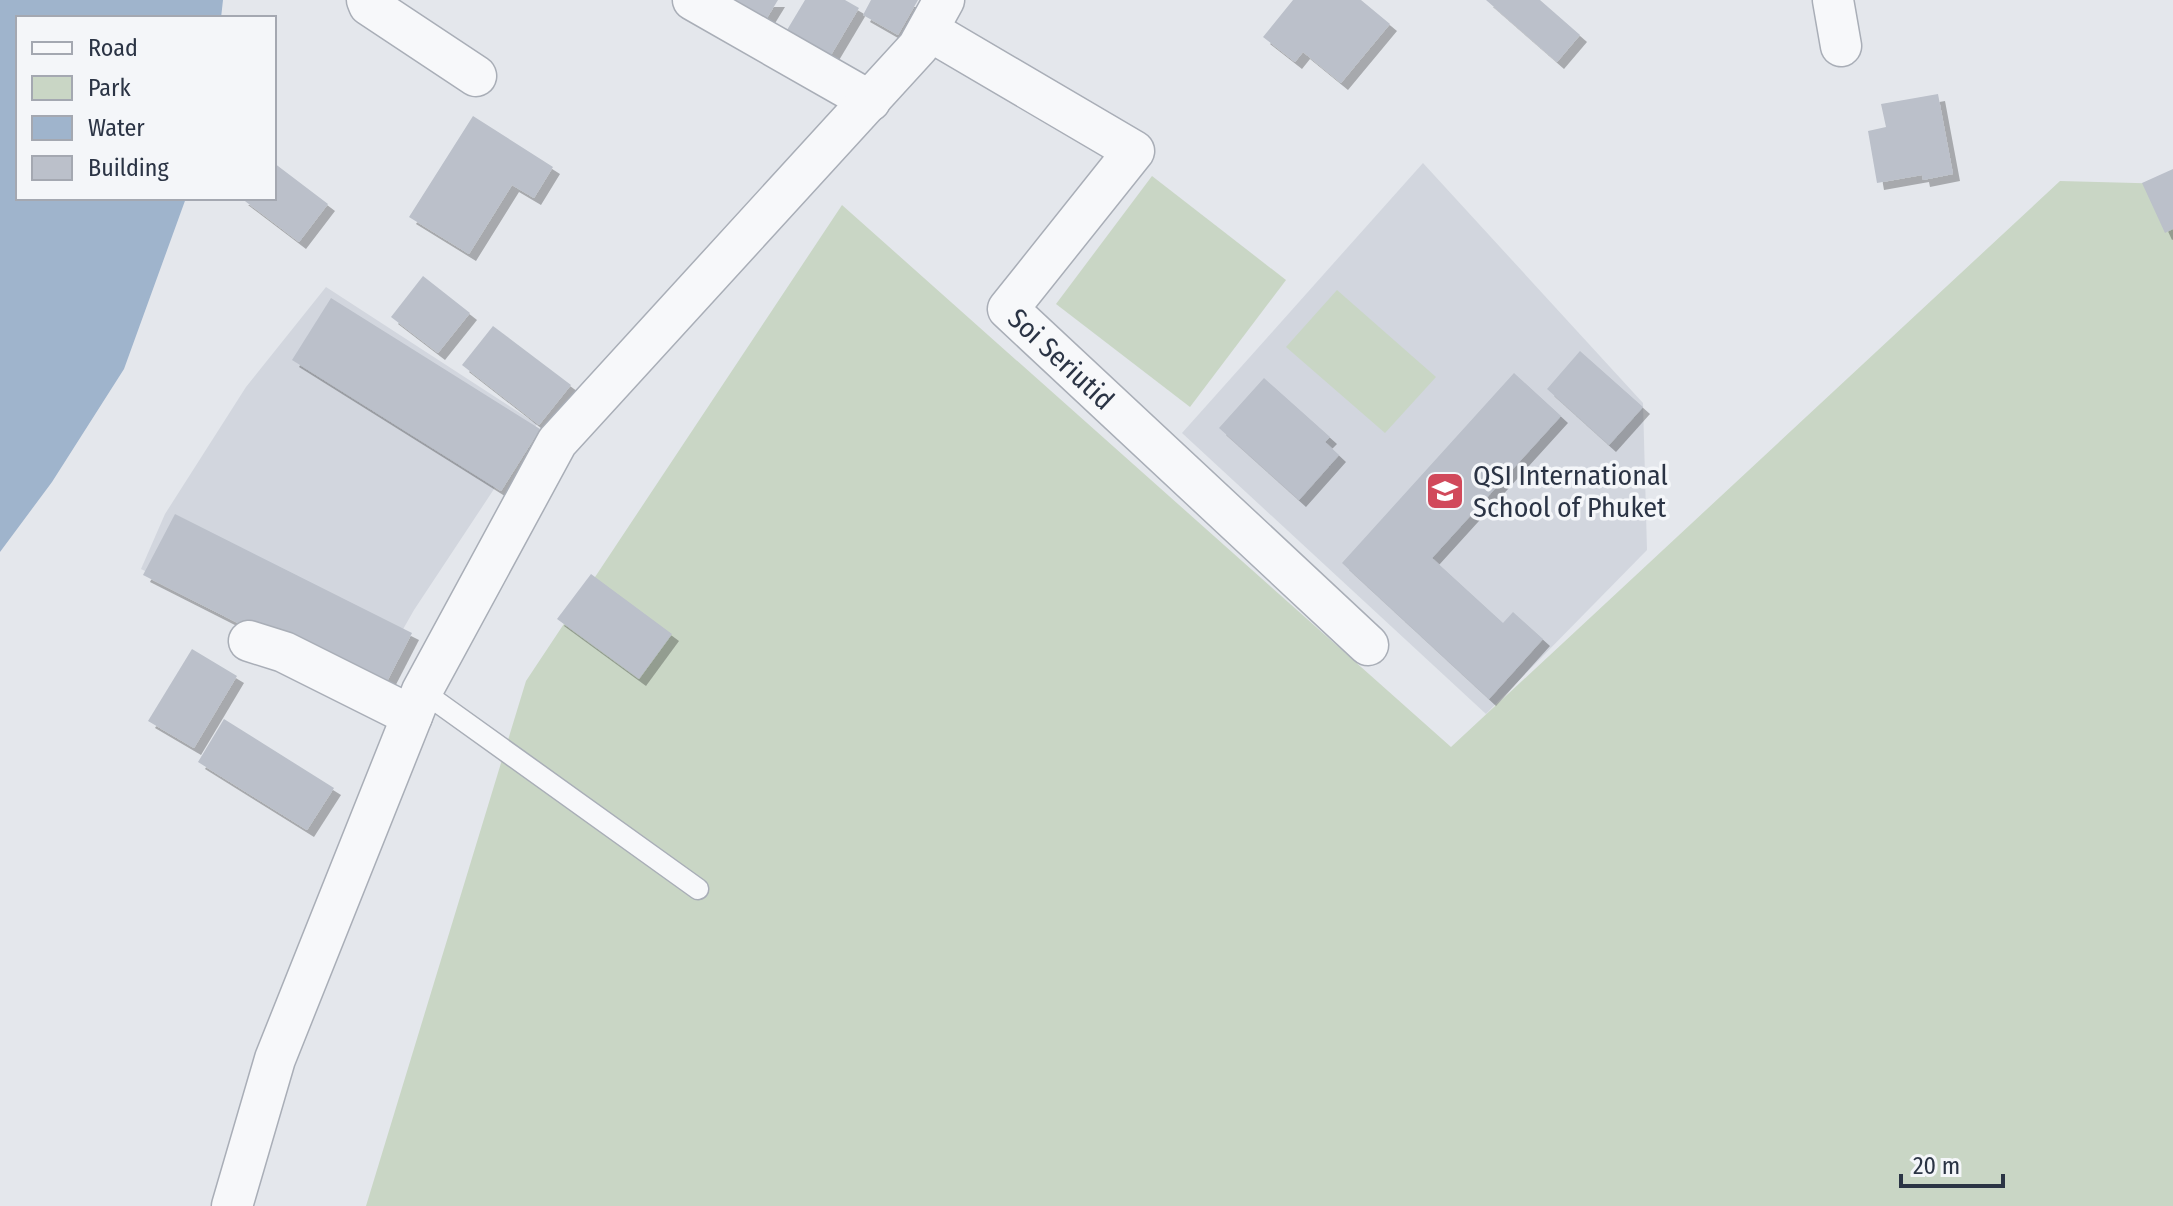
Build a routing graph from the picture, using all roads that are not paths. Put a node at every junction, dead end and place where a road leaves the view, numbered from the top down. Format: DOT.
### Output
graph roads {
  1 [pos="367,0"];
  2 [pos="693,0"];
  3 [pos="1833,0"];
  4 [pos="936,15"];
  5 [pos="1841,46"];
  6 [pos="476,76"];
  7 [pos="870,101"];
  8 [pos="249,641"];
  9 [pos="1368,645"];
  10 [pos="417,704"];
  11 [pos="698,889"];
  12 [pos="232,1206"];
  1 -- 6 [label="street"];
  2 -- 7 [label="street"];
  3 -- 5 [label="street"];
  4 -- 7 [label="street"];
  4 -- 9 [label="street, Soi Seriutid"];
  7 -- 10 [label="street"];
  8 -- 10 [label="street"];
  10 -- 11 [label="lane"];
  10 -- 12 [label="street"];
}
